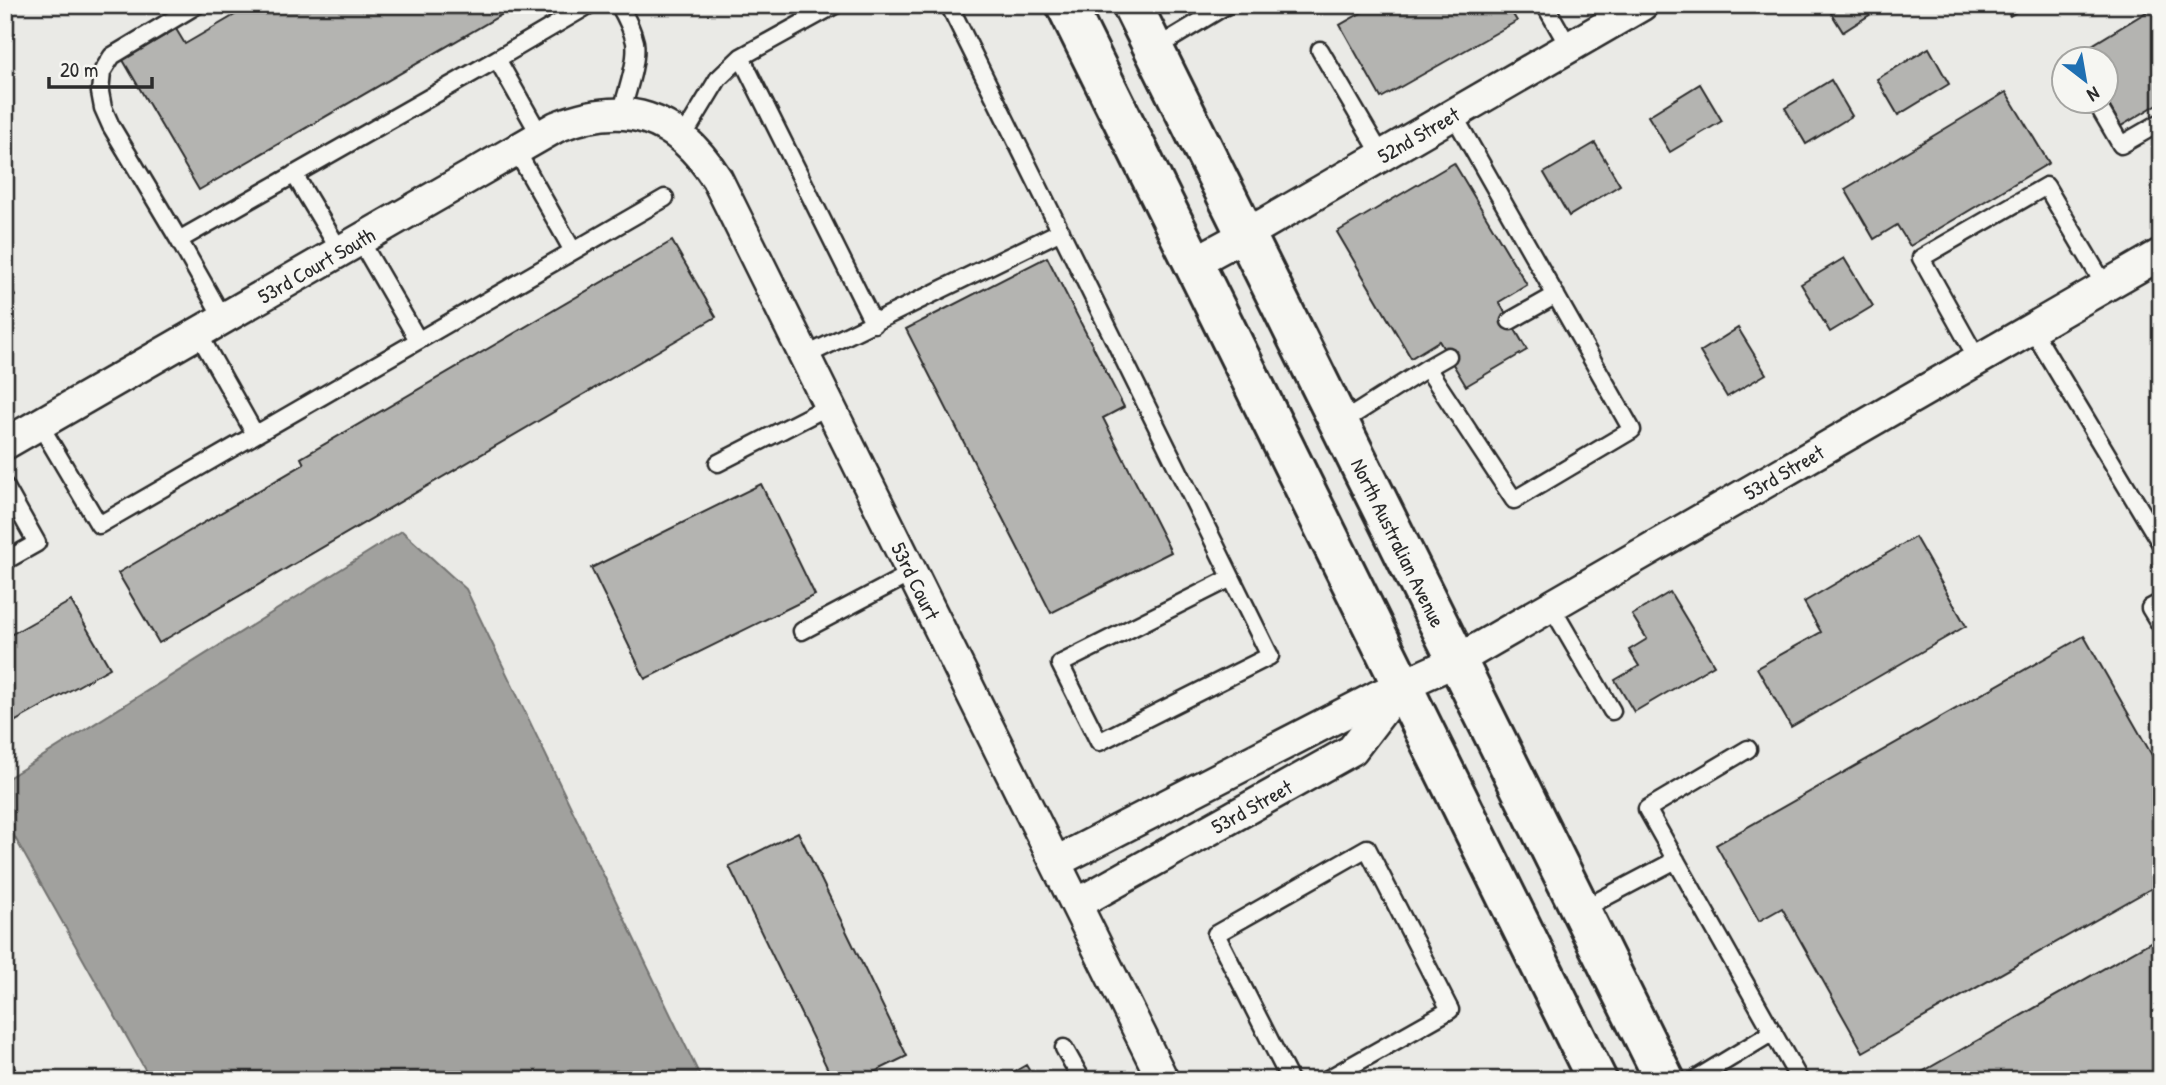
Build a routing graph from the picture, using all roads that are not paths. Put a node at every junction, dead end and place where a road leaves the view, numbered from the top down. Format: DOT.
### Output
graph roads {
  1 [pos="197,5"];
  2 [pos="589,5"];
  3 [pos="620,5"];
  4 [pos="835,5"];
  5 [pos="949,5"];
  6 [pos="1066,5"];
  7 [pos="1132,5"];
  8 [pos="1227,5"];
  9 [pos="1545,5"];
  10 [pos="1642,5"];
  11 [pos="1569,47"];
  12 [pos="1154,49"];
  13 [pos="1320,50"];
  14 [pos="741,57"];
  15 [pos="496,59"];
  16 [pos="1453,114"];
  17 [pos="628,115"];
  18 [pos="2103,116"];
  19 [pos="2161,122"];
  20 [pos="683,137"];
  21 [pos="528,143"];
  22 [pos="1382,156"];
  23 [pos="294,174"];
  24 [pos="664,198"];
  25 [pos="1060,231"];
  26 [pos="1245,234"];
  27 [pos="178,240"];
  28 [pos="350,245"];
  29 [pos="573,251"];
  30 [pos="2161,254"];
  31 [pos="1195,262"];
  32 [pos="2105,286"];
  33 [pos="1556,295"];
  34 [pos="1510,321"];
  35 [pos="874,324"];
  36 [pos="211,326"];
  37 [pos="2032,329"];
  38 [pos="418,340"];
  39 [pos="805,356"];
  40 [pos="1448,356"];
  41 [pos="1978,360"];
  42 [pos="1427,369"];
  43 [pos="829,406"];
  44 [pos="1339,424"];
  45 [pos="40,425"];
  46 [pos="255,434"];
  47 [pos="5,444"];
  48 [pos="718,463"];
  49 [pos="5,486"];
  50 [pos="2161,544"];
  51 [pos="5,561"];
  52 [pos="912,573"];
  53 [pos="1231,578"];
  54 [pos="2161,602"];
  55 [pos="1551,606"];
  56 [pos="2161,626"];
  57 [pos="802,631"];
  58 [pos="1456,661"];
  59 [pos="1403,684"];
  60 [pos="1612,710"];
  61 [pos="1748,749"];
  62 [pos="1676,860"];
  63 [pos="1056,862"];
  64 [pos="1077,904"];
  65 [pos="1581,910"];
  66 [pos="1773,1032"];
  67 [pos="1064,1048"];
  68 [pos="5,1070"];
  69 [pos="1798,1077"];
  70 [pos="9,1080"];
  71 [pos="1082,1080"];
  72 [pos="1163,1080"];
  73 [pos="1290,1080"];
  74 [pos="1326,1080"];
  75 [pos="1597,1080"];
  76 [pos="1665,1080"];
  77 [pos="1694,1080"];
  1 -- 27 [label="lane"];
  2 -- 15 [label="lane"];
  3 -- 17 [label="lane"];
  4 -- 14 [label="lane"];
  5 -- 25 [label="lane"];
  6 -- 31 [label="main road"];
  7 -- 12 [label="main road, North Australian Avenue"];
  8 -- 12 [label="lane"];
  9 -- 11 [label="lane"];
  10 -- 11 [label="street, 52nd Street"];
  11 -- 16 [label="street, 52nd Street"];
  12 -- 26 [label="main road, North Australian Avenue"];
  13 -- 22 [label="lane"];
  14 -- 20 [label="lane"];
  14 -- 35 [label="lane"];
  15 -- 21 [label="lane"];
  15 -- 23 [label="lane"];
  16 -- 22 [label="street, 52nd Street"];
  16 -- 33 [label="lane"];
  17 -- 20 [label="street, 53rd Court"];
  17 -- 21 [label="street, 53rd Court South"];
  18 -- 19 [label="lane"];
  20 -- 39 [label="street, 53rd Court"];
  21 -- 28 [label="street, 53rd Court South"];
  21 -- 29 [label="lane"];
  22 -- 26 [label="street, 52nd Street"];
  23 -- 27 [label="lane"];
  23 -- 28 [label="lane"];
  24 -- 29 [label="lane"];
  25 -- 35 [label="lane"];
  25 -- 53 [label="lane"];
  26 -- 31 [label="street, 52nd Street"];
  26 -- 44 [label="main road, North Australian Avenue"];
  27 -- 36 [label="lane"];
  28 -- 36 [label="street, 53rd Court South"];
  28 -- 38 [label="lane"];
  29 -- 38 [label="lane"];
  30 -- 32 [label="street, 53rd Street"];
  31 -- 59 [label="main road"];
  32 -- 37 [label="street, 53rd Street"];
  32 -- 41 [label="lane"];
  33 -- 34 [label="lane"];
  33 -- 42 [label="lane"];
  35 -- 39 [label="lane"];
  36 -- 45 [label="street, 53rd Court South"];
  36 -- 46 [label="lane"];
  37 -- 41 [label="street, 53rd Street"];
  37 -- 50 [label="lane"];
  38 -- 46 [label="lane"];
  39 -- 43 [label="street, 53rd Court"];
  40 -- 42 [label="lane"];
  41 -- 55 [label="street, 53rd Street"];
  42 -- 44 [label="lane"];
  43 -- 48 [label="lane"];
  43 -- 52 [label="street, 53rd Court"];
  44 -- 58 [label="main road, North Australian Avenue"];
  45 -- 46 [label="lane"];
  45 -- 47 [label="street, 53rd Court South"];
  49 -- 51 [label="lane"];
  52 -- 57 [label="lane"];
  52 -- 63 [label="street, 53rd Court"];
  53 -- 53 [label="lane"];
  54 -- 56 [label="lane"];
  55 -- 58 [label="street, 53rd Street"];
  55 -- 60 [label="lane"];
  58 -- 59 [label="street, 53rd Street"];
  58 -- 65 [label="main road, North Australian Avenue"];
  59 -- 63 [label="street, 53rd Street"];
  59 -- 64 [label="street, 53rd Street"];
  59 -- 75 [label="main road"];
  61 -- 62 [label="lane"];
  62 -- 65 [label="lane"];
  62 -- 66 [label="lane"];
  63 -- 64 [label="street, 53rd Court"];
  64 -- 72 [label="street, 53rd Court"];
  65 -- 76 [label="main road, North Australian Avenue"];
  66 -- 69 [label="lane"];
  66 -- 77 [label="lane"];
  67 -- 71 [label="lane"];
  68 -- 70 [label="lane"];
  73 -- 74 [label="lane"];
}
